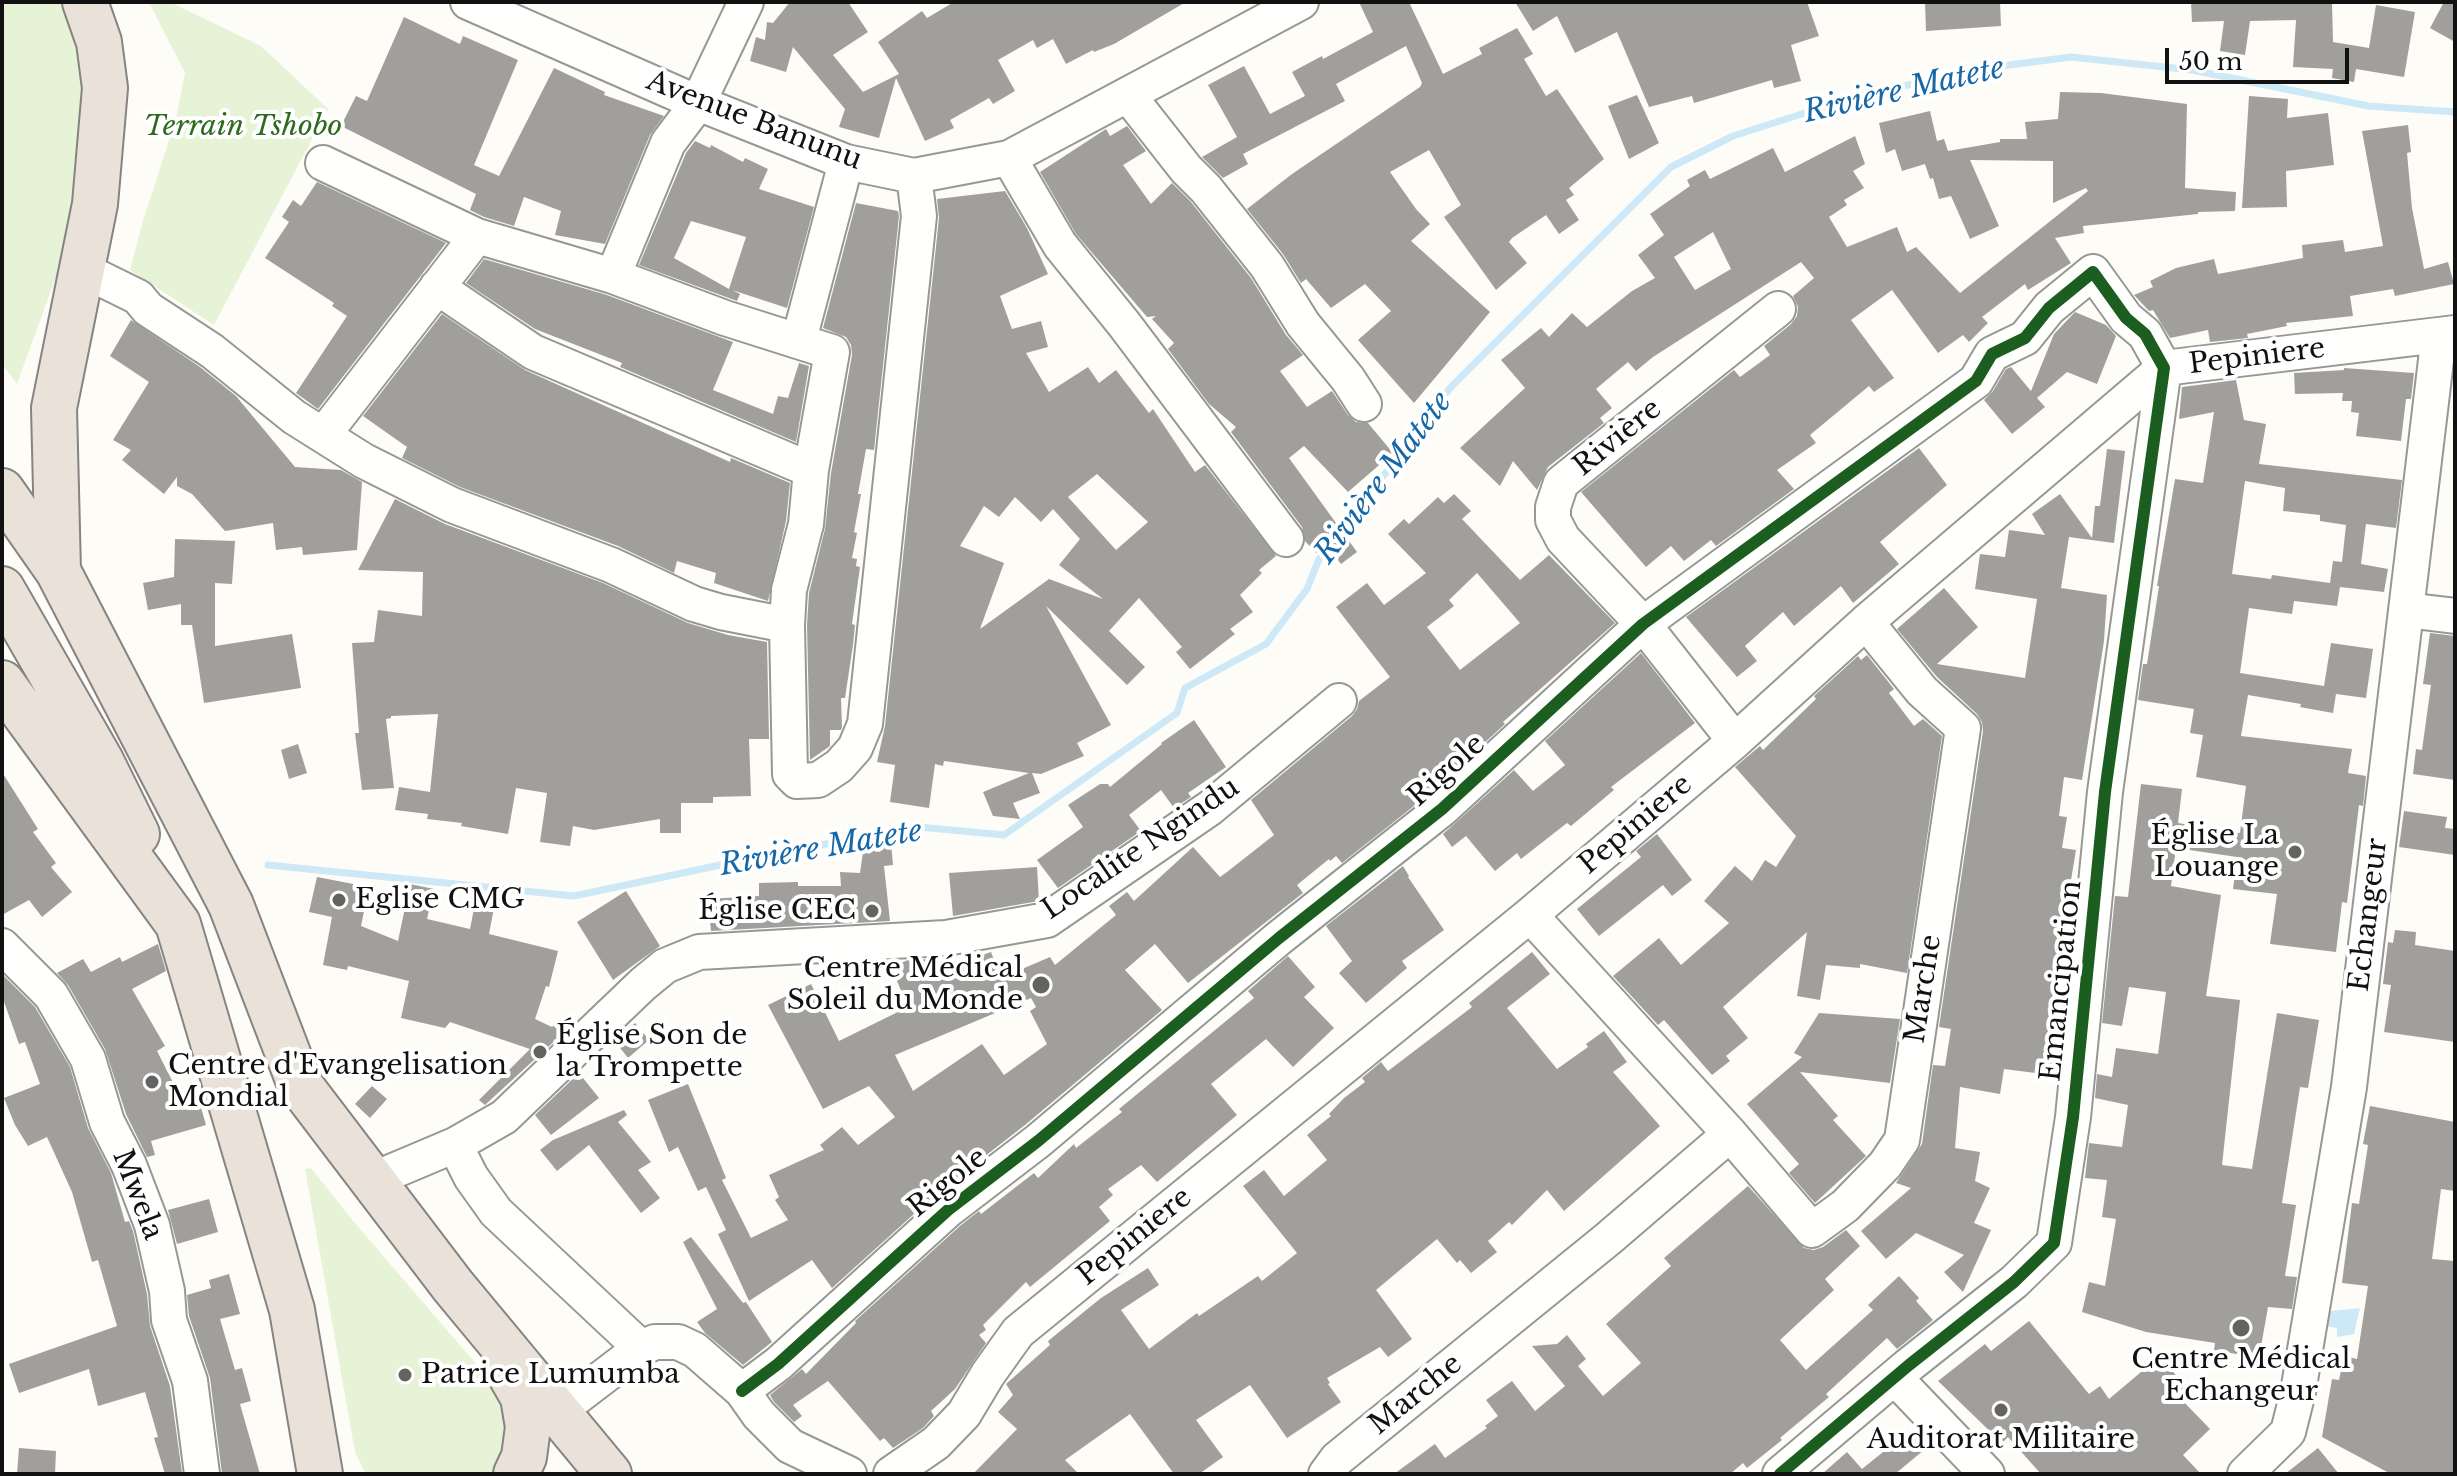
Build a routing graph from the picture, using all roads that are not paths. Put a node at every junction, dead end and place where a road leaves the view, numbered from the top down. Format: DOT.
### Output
graph roads {
  1 [pos="85,2"];
  2 [pos="468,2"];
  3 [pos="746,2"];
  4 [pos="1301,2"];
  5 [pos="1128,95"];
  6 [pos="698,103"];
  7 [pos="1009,158"];
  8 [pos="846,162"];
  9 [pos="323,163"];
  10 [pos="914,176"];
  11 [pos="477,236"];
  12 [pos="81,269"];
  13 [pos="613,276"];
  14 [pos="437,287"];
  15 [pos="1778,309"];
  16 [pos="2447,334"];
  17 [pos="799,340"];
  18 [pos="2164,368"];
  19 [pos="1364,404"];
  20 [pos="324,434"];
  21 [pos="811,470"];
  22 [pos="2,491"];
  23 [pos="1286,539"];
  24 [pos="58,571"];
  25 [pos="2,589"];
  26 [pos="2406,610"];
  27 [pos="2455,616"];
  28 [pos="1866,622"];
  29 [pos="1643,624"];
  30 [pos="787,625"];
  31 [pos="2,683"];
  32 [pos="1339,701"];
  33 [pos="1735,741"];
  34 [pos="1530,915"];
  35 [pos="178,924"];
  36 [pos="2,946"];
  37 [pos="1730,1134"];
  38 [pos="455,1145"];
  39 [pos="372,1180"];
  40 [pos="453,1286"];
  41 [pos="292,1310"];
  42 [pos="641,1348"];
  43 [pos="1895,1378"];
  44 [pos="742,1391"];
  45 [pos="556,1413"];
  46 [pos="202,1474"];
  47 [pos="320,1474"];
  48 [pos="345,1474"];
  49 [pos="516,1474"];
  50 [pos="609,1474"];
  51 [pos="849,1474"];
  52 [pos="891,1474"];
  53 [pos="1326,1474"];
  54 [pos="1780,1474"];
  55 [pos="1987,1474"];
  56 [pos="2245,1474"];
  1 -- 12 [label="highway"];
  2 -- 6 [label="street, Avenue Banunu"];
  3 -- 6 [label="street"];
  4 -- 5 [label="street, Avenue Banunu"];
  5 -- 7 [label="street, Avenue Banunu"];
  5 -- 19 [label="street"];
  6 -- 8 [label="street, Avenue Banunu"];
  6 -- 13 [label="street"];
  7 -- 10 [label="street, Avenue Banunu"];
  7 -- 23 [label="street"];
  8 -- 10 [label="street, Avenue Banunu"];
  8 -- 17 [label="street"];
  9 -- 11 [label="street"];
  10 -- 30 [label="street"];
  11 -- 13 [label="street"];
  11 -- 14 [label="street"];
  12 -- 20 [label="street"];
  12 -- 24 [label="highway"];
  13 -- 17 [label="street"];
  14 -- 20 [label="street"];
  14 -- 21 [label="street"];
  15 -- 29 [label="street, Rivière"];
  16 -- 18 [label="street, Pepiniere"];
  16 -- 26 [label="street, Echangeur"];
  17 -- 21 [label="street"];
  18 -- 28 [label="street, Pepiniere"];
  18 -- 29 [label="street, Rigole"];
  18 -- 43 [label="street, Emancipation"];
  20 -- 30 [label="street"];
  21 -- 30 [label="street"];
  22 -- 24 [label="highway"];
  24 -- 39 [label="highway"];
  25 -- 35 [label="highway"];
  26 -- 27 [label="street"];
  26 -- 56 [label="street, Echangeur"];
  28 -- 33 [label="street, Pepiniere"];
  28 -- 37 [label="street, Marche"];
  29 -- 33 [label="street, Rivière"];
  29 -- 44 [label="street, Rigole"];
  31 -- 35 [label="highway"];
  32 -- 38 [label="street, Localite Ngindu"];
  33 -- 34 [label="street, Pepiniere"];
  34 -- 37 [label="street, Marche"];
  34 -- 52 [label="street, Pepiniere"];
  35 -- 41 [label="highway"];
  36 -- 46 [label="street, Mwela"];
  37 -- 53 [label="street, Marche"];
  38 -- 39 [label="street, Localite Ngindu"];
  38 -- 42 [label="street"];
  39 -- 40 [label="highway"];
  40 -- 45 [label="highway"];
  40 -- 49 [label="highway"];
  41 -- 47 [label="highway"];
  41 -- 48 [label="highway"];
  42 -- 44 [label="street"];
  42 -- 45 [label="street"];
  43 -- 54 [label="street, Emancipation"];
  43 -- 55 [label="street"];
  44 -- 51 [label="street"];
  45 -- 50 [label="highway"];
}
